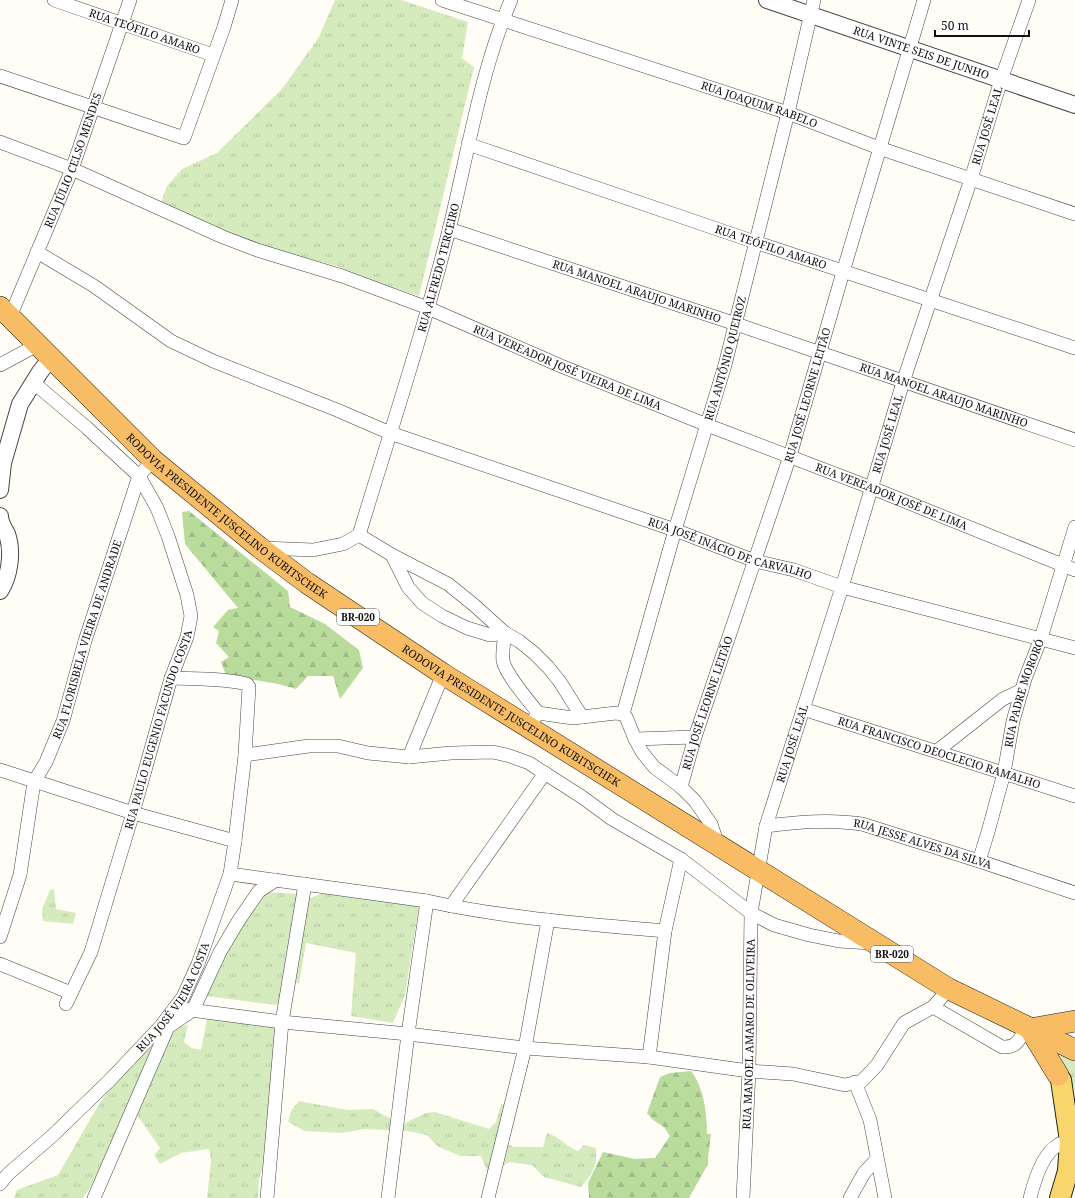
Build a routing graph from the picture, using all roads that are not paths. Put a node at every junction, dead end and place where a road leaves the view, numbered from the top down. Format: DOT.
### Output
graph roads {
  1 [pos="54,0"];
  2 [pos="130,0"];
  3 [pos="232,0"];
  4 [pos="442,0"];
  5 [pos="511,0"];
  6 [pos="767,0"];
  7 [pos="924,0"];
  8 [pos="1029,0"];
  9 [pos="812,8"];
  10 [pos="503,20"];
  11 [pos="122,23"];
  12 [pos="909,48"];
  13 [pos="213,55"];
  14 [pos="0,76"];
  15 [pos="1001,80"];
  16 [pos="1075,105"];
  17 [pos="92,108"];
  18 [pos="788,113"];
  19 [pos="0,142"];
  20 [pos="468,144"];
  21 [pos="879,148"];
  22 [pos="72,169"];
  23 [pos="971,179"];
  24 [pos="1075,214"];
  25 [pos="449,229"];
  26 [pos="755,242"];
  27 [pos="37,252"];
  28 [pos="843,272"];
  29 [pos="930,300"];
  30 [pos="428,308"];
  31 [pos="5,312"];
  32 [pos="736,324"];
  33 [pos="1075,348"];
  34 [pos="44,351"];
  35 [pos="820,353"];
  36 [pos="0,365"];
  37 [pos="903,382"];
  38 [pos="34,383"];
  39 [pos="707,425"];
  40 [pos="390,433"];
  41 [pos="1075,440"];
  42 [pos="790,456"];
  43 [pos="153,460"];
  44 [pos="139,476"];
  45 [pos="872,488"];
  46 [pos="0,490"];
  47 [pos="0,518"];
  48 [pos="1075,527"];
  49 [pos="675,530"];
  50 [pos="359,535"];
  51 [pos="259,547"];
  52 [pos="392,555"];
  53 [pos="755,561"];
  54 [pos="1069,568"];
  55 [pos="842,587"];
  56 [pos="0,591"];
  57 [pos="505,633"];
  58 [pos="1041,638"];
  59 [pos="1075,648"];
  60 [pos="443,674"];
  61 [pos="171,678"];
  62 [pos="1022,690"];
  63 [pos="803,709"];
  64 [pos="623,714"];
  65 [pos="582,717"];
  66 [pos="533,720"];
  67 [pos="695,737"];
  68 [pos="635,739"];
  69 [pos="937,751"];
  70 [pos="245,754"];
  71 [pos="408,757"];
  72 [pos="0,770"];
  73 [pos="1004,773"];
  74 [pos="545,774"];
  75 [pos="34,782"];
  76 [pos="681,787"];
  77 [pos="1075,796"];
  78 [pos="133,813"];
  79 [pos="766,826"];
  80 [pos="235,841"];
  81 [pos="718,845"];
  82 [pos="681,859"];
  83 [pos="979,861"];
  84 [pos="759,871"];
  85 [pos="230,874"];
  86 [pos="276,880"];
  87 [pos="305,884"];
  88 [pos="1075,893"];
  89 [pos="427,901"];
  90 [pos="451,906"];
  91 [pos="751,913"];
  92 [pos="548,920"];
  93 [pos="664,931"];
  94 [pos="0,937"];
  95 [pos="874,944"];
  96 [pos="0,964"];
  97 [pos="949,989"];
  98 [pos="933,1007"];
  99 [pos="175,1008"];
  100 [pos="193,1010"];
  101 [pos="282,1022"];
  102 [pos="1075,1022"];
  103 [pos="1028,1028"];
  104 [pos="408,1034"];
  105 [pos="1068,1047"];
  106 [pos="525,1048"];
  107 [pos="649,1057"];
  108 [pos="749,1071"];
  109 [pos="855,1082"];
  110 [pos="1065,1083"];
  111 [pos="1071,1156"];
  112 [pos="877,1159"];
  113 [pos="0,1184"];
  114 [pos="94,1198"];
  115 [pos="267,1198"];
  116 [pos="388,1198"];
  117 [pos="488,1198"];
  118 [pos="743,1198"];
  119 [pos="850,1198"];
  120 [pos="886,1198"];
  121 [pos="1030,1198"];
  122 [pos="1060,1198"];
  1 -- 11 [label="street, RUA TEÓFILO AMARO"];
  2 -- 11 [label="street, RUA JÚLIO CELSO MENDES"];
  3 -- 13 [label="street"];
  4 -- 10 [label="street, RUA JOAQUIM RABELO"];
  5 -- 10 [label="street, RUA ALFREDO TERCEIRO"];
  6 -- 9 [label="street, RUA VINTE SEIS DE JUNHO"];
  7 -- 12 [label="street, RUA JOSÉ LEORNE LEITÃO"];
  8 -- 15 [label="street, RUA JOSÉ LEAL"];
  9 -- 12 [label="street, RUA VINTE SEIS DE JUNHO"];
  9 -- 18 [label="street, RUA ANTÔNIO QUEIROZ"];
  10 -- 18 [label="street, RUA JOAQUIM RABELO"];
  10 -- 20 [label="street, RUA ALFREDO TERCEIRO"];
  11 -- 13 [label="street, RUA TEÓFILO AMARO"];
  11 -- 17 [label="street, RUA JÚLIO CELSO MENDES"];
  12 -- 15 [label="street, RUA VINTE SEIS DE JUNHO"];
  12 -- 21 [label="street, RUA JOSÉ LEORNE LEITÃO"];
  13 -- 17 [label="street"];
  14 -- 17 [label="street"];
  15 -- 16 [label="street, RUA VINTE SEIS DE JUNHO"];
  15 -- 23 [label="street, RUA JOSÉ LEAL"];
  17 -- 22 [label="street, RUA JÚLIO CELSO MENDES"];
  18 -- 21 [label="street, RUA JOAQUIM RABELO"];
  18 -- 26 [label="street, RUA ANTÔNIO QUEIROZ"];
  19 -- 22 [label="street"];
  20 -- 25 [label="street, RUA ALFREDO TERCEIRO"];
  20 -- 26 [label="street, RUA TEÓFILO AMARO"];
  21 -- 23 [label="street, RUA JOAQUIM RABELO"];
  21 -- 28 [label="street, RUA JOSÉ LEORNE LEITÃO"];
  22 -- 27 [label="street, RUA JÚLIO CELSO MENDES"];
  22 -- 30 [label="street"];
  23 -- 24 [label="street, RUA JOAQUIM RABELO"];
  23 -- 29 [label="street, RUA JOSÉ LEAL"];
  25 -- 30 [label="street, RUA ALFREDO TERCEIRO"];
  25 -- 32 [label="street, RUA MANOEL ARAUJO MARINHO"];
  26 -- 28 [label="street, RUA TEÓFILO AMARO"];
  26 -- 32 [label="street, RUA ANTÔNIO QUEIROZ"];
  27 -- 31 [label="street, RUA JÚLIO CELSO MENDES"];
  27 -- 40 [label="street, RUA JOSÉ INÁCIO DE CARVALHO"];
  28 -- 29 [label="street, RUA TEÓFILO AMARO"];
  28 -- 35 [label="street, RUA JOSÉ LEORNE LEITÃO"];
  29 -- 33 [label="street, RUA TEÓFILO AMARO"];
  29 -- 37 [label="street, RUA JOSÉ LEAL"];
  30 -- 39 [label="street, RUA VEREADOR JOSÉ VIEIRA DE LIMA"];
  30 -- 40 [label="street, RUA ALFREDO TERCEIRO"];
  31 -- 34 [label="highway, RODOVIA PRESIDENTE JUSCELINO KUBITSCHEK / BR-020"];
  32 -- 35 [label="street, RUA MANOEL ARAUJO MARINHO"];
  32 -- 39 [label="street, RUA ANTÔNIO QUEIROZ"];
  34 -- 36 [label="street"];
  34 -- 38 [label="street"];
  34 -- 43 [label="highway, RODOVIA PRESIDENTE JUSCELINO KUBITSCHEK / BR-020"];
  35 -- 37 [label="street, RUA MANOEL ARAUJO MARINHO"];
  35 -- 42 [label="street, RUA JOSÉ LEORNE LEITÃO"];
  37 -- 41 [label="street, RUA MANOEL ARAUJO MARINHO"];
  37 -- 45 [label="street, RUA JOSÉ LEAL"];
  38 -- 44 [label="street"];
  38 -- 46 [label="street"];
  39 -- 42 [label="street, RUA VEREADOR JOSÉ DE LIMA"];
  39 -- 49 [label="street, RUA ANTÔNIO QUEIROZ"];
  40 -- 49 [label="street, RUA JOSÉ INÁCIO DE CARVALHO"];
  40 -- 50 [label="street, RUA ALFREDO TERCEIRO"];
  42 -- 45 [label="street, RUA VEREADOR JOSÉ DE LIMA"];
  42 -- 53 [label="street, RUA JOSÉ LEORNE LEITÃO"];
  43 -- 44 [label="street"];
  43 -- 51 [label="highway, RODOVIA PRESIDENTE JUSCELINO KUBITSCHEK / BR-020"];
  44 -- 61 [label="street, RUA PAULO EUGENIO FACUNDO COSTA"];
  44 -- 75 [label="street, RUA FLORISBELA VIEIRA DE ANDRADE"];
  45 -- 54 [label="street, RUA VEREADOR JOSÉ DE LIMA"];
  45 -- 55 [label="street, RUA JOSÉ LEAL"];
  47 -- 56 [label="street"];
  48 -- 54 [label="street, RUA PADRE MORORÓ"];
  49 -- 53 [label="street, RUA JOSÉ INÁCIO DE CARVALHO"];
  49 -- 64 [label="street, RUA ANTÔNIO QUEIROZ"];
  50 -- 51 [label="street"];
  50 -- 52 [label="street"];
  51 -- 60 [label="highway, RODOVIA PRESIDENTE JUSCELINO KUBITSCHEK / BR-020"];
  52 -- 57 [label="street"];
  52 -- 57 [label="street"];
  53 -- 55 [label="street, RUA JOSÉ INÁCIO DE CARVALHO"];
  53 -- 67 [label="street, RUA JOSÉ LEORNE LEITÃO"];
  54 -- 58 [label="street, RUA PADRE MORORÓ"];
  55 -- 58 [label="street, RUA JOSÉ INÁCIO DE CARVALHO"];
  55 -- 63 [label="street, RUA JOSÉ LEAL"];
  57 -- 65 [label="street"];
  57 -- 66 [label="street"];
  58 -- 59 [label="street, RUA JOSÉ INÁCIO DE CARVALHO"];
  58 -- 62 [label="street, RUA PADRE MORORÓ"];
  60 -- 66 [label="highway, RODOVIA PRESIDENTE JUSCELINO KUBITSCHEK / BR-020"];
  60 -- 71 [label="street"];
  61 -- 70 [label="street, RUA JOSÉ VIEIRA COSTA"];
  61 -- 78 [label="street, RUA PAULO EUGENIO FACUNDO COSTA"];
  62 -- 69 [label="street"];
  62 -- 73 [label="street, RUA PADRE MORORÓ"];
  63 -- 69 [label="street, RUA FRANCISCO DEOCLECIO RAMALHO"];
  63 -- 79 [label="street, RUA JOSÉ LEAL"];
  64 -- 65 [label="street"];
  64 -- 68 [label="street"];
  65 -- 66 [label="street"];
  66 -- 81 [label="highway, RODOVIA PRESIDENTE JUSCELINO KUBITSCHEK / BR-020"];
  67 -- 68 [label="street"];
  67 -- 76 [label="street, RUA JOSÉ LEORNE LEITÃO"];
  68 -- 76 [label="street"];
  69 -- 73 [label="street, RUA FRANCISCO DEOCLECIO RAMALHO"];
  70 -- 71 [label="street"];
  70 -- 80 [label="street, RUA JOSÉ VIEIRA COSTA"];
  71 -- 74 [label="street"];
  72 -- 75 [label="street"];
  73 -- 77 [label="street, RUA FRANCISCO DEOCLECIO RAMALHO"];
  73 -- 83 [label="street, RUA PADRE MORORÓ"];
  74 -- 82 [label="street"];
  74 -- 90 [label="street"];
  75 -- 78 [label="street"];
  75 -- 94 [label="street, RUA FLORISBELA VIEIRA DE ANDRADE"];
  76 -- 81 [label="street"];
  78 -- 80 [label="street"];
  78 -- 96 [label="street, RUA PAULO EUGENIO FACUNDO COSTA"];
  79 -- 83 [label="street, RUA JESSE ALVES DA SILVA"];
  79 -- 84 [label="street, RUA JOSÉ LEAL"];
  80 -- 85 [label="street, RUA JOSÉ VIEIRA COSTA"];
  81 -- 84 [label="highway, RODOVIA PRESIDENTE JUSCELINO KUBITSCHEK / BR-020"];
  82 -- 91 [label="street"];
  82 -- 93 [label="street"];
  83 -- 88 [label="street, RUA JESSE ALVES DA SILVA"];
  84 -- 91 [label="street, RUA MANOEL AMARO DE OLIVEIRA"];
  84 -- 95 [label="highway, RODOVIA PRESIDENTE JUSCELINO KUBITSCHEK / BR-020"];
  85 -- 86 [label="street"];
  85 -- 99 [label="street, RUA JOSÉ VIEIRA COSTA"];
  86 -- 87 [label="street"];
  86 -- 100 [label="street"];
  87 -- 89 [label="street"];
  87 -- 101 [label="street"];
  89 -- 90 [label="street"];
  89 -- 104 [label="street"];
  90 -- 92 [label="street"];
  91 -- 95 [label="street"];
  91 -- 108 [label="street, RUA MANOEL AMARO DE OLIVEIRA"];
  92 -- 93 [label="street"];
  92 -- 106 [label="street"];
  93 -- 107 [label="street"];
  95 -- 97 [label="highway, RODOVIA PRESIDENTE JUSCELINO KUBITSCHEK / BR-020"];
  97 -- 98 [label="street"];
  97 -- 103 [label="highway, RODOVIA PRESIDENTE JUSCELINO KUBITSCHEK / BR-020"];
  98 -- 103 [label="street"];
  98 -- 109 [label="street"];
  99 -- 100 [label="street"];
  99 -- 113 [label="street, RUA JOSÉ VIEIRA COSTA"];
  100 -- 101 [label="street"];
  100 -- 114 [label="street"];
  101 -- 104 [label="street"];
  101 -- 115 [label="street"];
  102 -- 103 [label="highway"];
  102 -- 105 [label="main road"];
  103 -- 105 [label="highway, RODOVIA PRESIDENTE JUSCELINO KUBITSCHEK / BR-020"];
  103 -- 110 [label="highway"];
  104 -- 106 [label="street"];
  104 -- 116 [label="street"];
  105 -- 110 [label="main road"];
  106 -- 107 [label="street"];
  106 -- 117 [label="street"];
  107 -- 108 [label="street"];
  108 -- 109 [label="street"];
  108 -- 118 [label="street, RUA MANOEL AMARO DE OLIVEIRA"];
  109 -- 112 [label="street"];
  110 -- 111 [label="main road"];
  111 -- 121 [label="street"];
  111 -- 122 [label="main road"];
  112 -- 119 [label="street"];
  112 -- 120 [label="street"];
}
